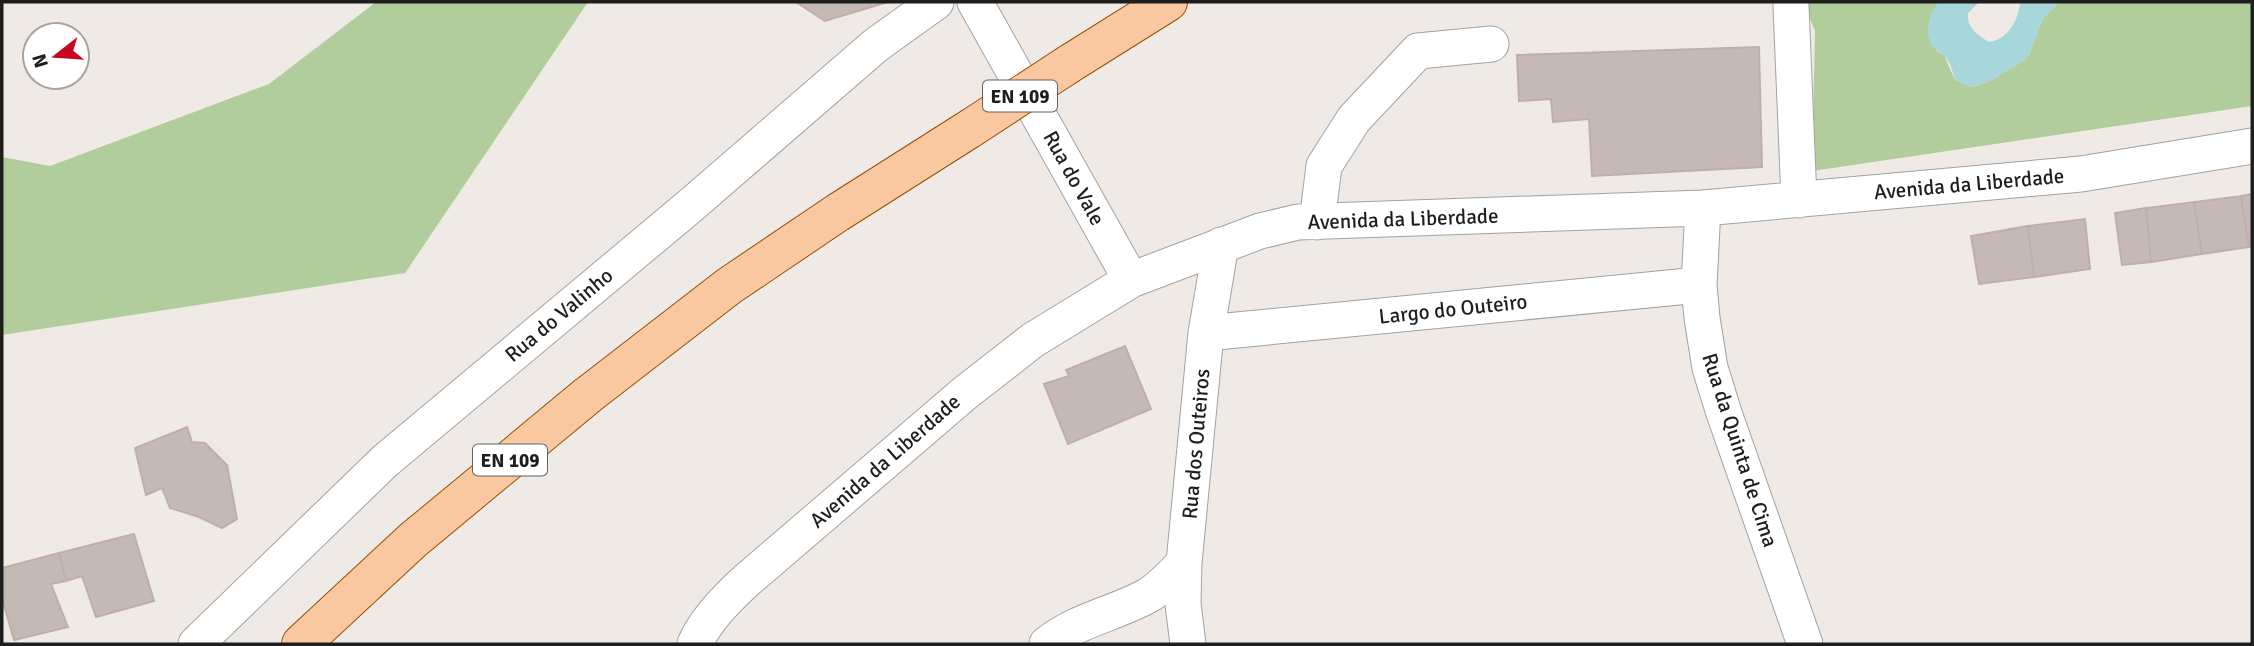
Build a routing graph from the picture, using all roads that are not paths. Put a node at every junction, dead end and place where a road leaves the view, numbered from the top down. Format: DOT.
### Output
graph roads {
  1 [pos="936,2"];
  2 [pos="975,2"];
  3 [pos="1168,2"];
  4 [pos="1791,6"];
  5 [pos="1491,44"];
  6 [pos="2252,146"];
  7 [pos="1799,200"];
  8 [pos="1703,208"];
  9 [pos="1317,222"];
  10 [pos="1221,245"];
  11 [pos="1132,280"];
  12 [pos="1699,285"];
  13 [pos="1206,333"];
  14 [pos="1184,563"];
  15 [pos="196,644"];
  16 [pos="301,644"];
  17 [pos="695,644"];
  18 [pos="1047,644"];
  19 [pos="1188,644"];
  20 [pos="1805,644"];
  1 -- 15 [label="street, Rua do Valinho"];
  2 -- 11 [label="street, Rua do Vale"];
  3 -- 16 [label="main road, EN 109, bridge"];
  4 -- 7 [label="street"];
  5 -- 9 [label="street"];
  6 -- 7 [label="street, Avenida da Liberdade"];
  7 -- 8 [label="street, Avenida da Liberdade"];
  8 -- 9 [label="street, Avenida da Liberdade"];
  8 -- 12 [label="street, Rua da Quinta de Cima"];
  9 -- 10 [label="street, Avenida da Liberdade"];
  10 -- 11 [label="street, Avenida da Liberdade"];
  10 -- 13 [label="street, Rua dos Outeiros"];
  11 -- 17 [label="street, Avenida da Liberdade"];
  12 -- 13 [label="street, Largo do Outeiro"];
  12 -- 20 [label="street, Rua da Quinta de Cima"];
  13 -- 14 [label="street, Rua dos Outeiros"];
  14 -- 18 [label="street"];
  14 -- 19 [label="street, Rua dos Outeiros"];
}
